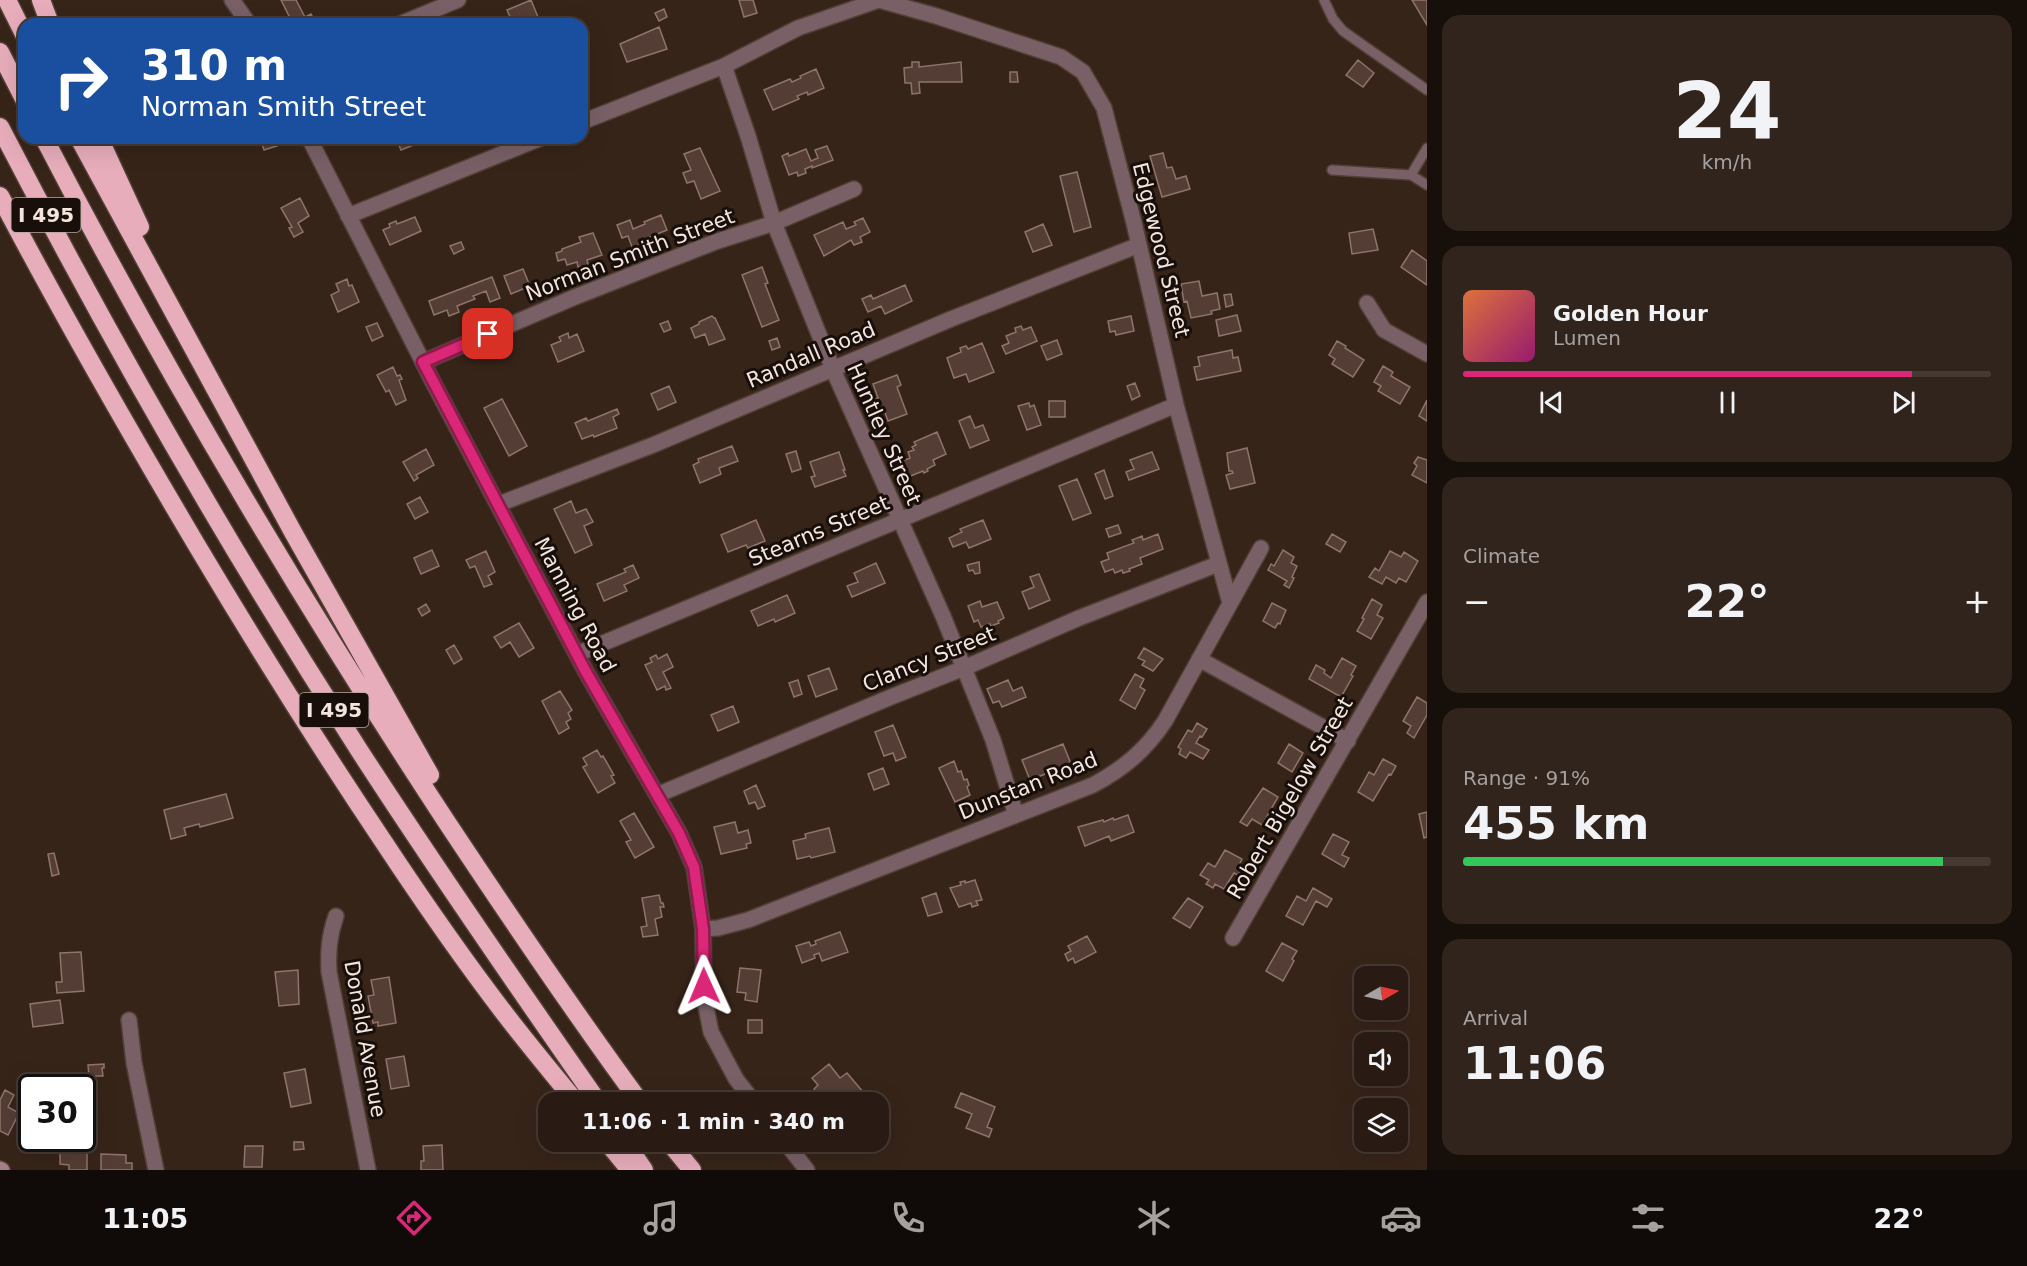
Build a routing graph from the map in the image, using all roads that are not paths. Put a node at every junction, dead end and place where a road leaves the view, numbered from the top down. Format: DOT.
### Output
graph roads {
  1 [pos="7,0"];
  2 [pos="41,0"];
  3 [pos="232,0"];
  4 [pos="458,0"];
  5 [pos="1324,0"];
  6 [pos="48,18"];
  7 [pos="245,18"];
  8 [pos="414,18"];
  9 [pos="18,22"];
  10 [pos="0,52"];
  11 [pos="723,66"];
  12 [pos="18,87"];
  13 [pos="1427,90"];
  14 [pos="588,120"];
  15 [pos="0,128"];
  16 [pos="47,144"];
  17 [pos="82,144"];
  18 [pos="102,144"];
  19 [pos="312,144"];
  20 [pos="526,144"];
  21 [pos="1427,148"];
  22 [pos="1332,170"];
  23 [pos="1411,175"];
  24 [pos="1427,185"];
  25 [pos="854,189"];
  26 [pos="0,196"];
  27 [pos="0,213"];
  28 [pos="348,216"];
  29 [pos="774,223"];
  30 [pos="1139,245"];
  31 [pos="152,272"];
  32 [pos="1367,303"];
  33 [pos="59,306"];
  34 [pos="1427,354"];
  35 [pos="423,362"];
  36 [pos="833,369"];
  37 [pos="1176,405"];
  38 [pos="498,504"];
  39 [pos="899,519"];
  40 [pos="1261,548"];
  41 [pos="1218,564"];
  42 [pos="1427,602"];
  43 [pos="1230,603"];
  44 [pos="577,654"];
  45 [pos="1199,659"];
  46 [pos="964,669"];
  47 [pos="1348,741"];
  48 [pos="657,795"];
  49 [pos="1016,815"];
  50 [pos="504,907"];
  51 [pos="336,916"];
  52 [pos="703,929"];
  53 [pos="1233,938"];
  54 [pos="129,1020"];
  55 [pos="568,1092"];
  56 [pos="591,1092"];
  57 [pos="633,1092"];
  58 [pos="746,1092"];
  59 [pos="615,1152"];
  60 [pos="632,1152"];
  61 [pos="677,1152"];
  62 [pos="793,1152"];
  63 [pos="156,1170"];
  64 [pos="368,1170"];
  65 [pos="630,1170"];
  66 [pos="644,1170"];
  67 [pos="692,1170"];
  68 [pos="807,1170"];
  1 -- 9 [label="highway"];
  2 -- 6 [label="highway"];
  3 -- 7 [label="street"];
  4 -- 8 [label="street"];
  5 -- 13 [label="lane"];
  10 -- 12 [label="highway"];
  11 -- 14 [label="street, Edgewood Street"];
  11 -- 29 [label="street, Huntley Street"];
  11 -- 30 [label="street, Edgewood Street"];
  15 -- 56 [label="highway, I 495"];
  16 -- 50 [label="highway, I 495"];
  17 -- 31 [label="highway"];
  18 -- 31 [label="highway"];
  19 -- 28 [label="street, Manning Road"];
  20 -- 28 [label="street"];
  21 -- 23 [label="lane"];
  22 -- 23 [label="lane"];
  23 -- 24 [label="lane"];
  25 -- 29 [label="street, Norman Smith Street"];
  26 -- 33 [label="highway"];
  27 -- 33 [label="highway"];
  28 -- 35 [label="street, Manning Road"];
  29 -- 35 [label="street, Norman Smith Street"];
  29 -- 36 [label="street, Huntley Street"];
  30 -- 36 [label="street, Randall Road"];
  30 -- 37 [label="street, Edgewood Street"];
  31 -- 50 [label="highway"];
  32 -- 34 [label="street"];
  33 -- 55 [label="highway"];
  35 -- 38 [label="street, Manning Road"];
  36 -- 38 [label="street, Randall Road"];
  36 -- 39 [label="street, Huntley Street"];
  37 -- 39 [label="street, Stearns Street"];
  37 -- 41 [label="street, Edgewood Street"];
  38 -- 44 [label="street, Manning Road"];
  39 -- 44 [label="street, Stearns Street"];
  39 -- 46 [label="street, Huntley Street"];
  40 -- 43 [label="street, Dunstan Road"];
  41 -- 43 [label="street, Edgewood Street"];
  41 -- 46 [label="street, Clancy Street"];
  42 -- 47 [label="street, Robert Bigelow Street"];
  43 -- 45 [label="street, Dunstan Road"];
  44 -- 48 [label="street, Manning Road"];
  45 -- 47 [label="street"];
  45 -- 49 [label="street, Dunstan Road"];
  46 -- 48 [label="street, Clancy Street"];
  46 -- 49 [label="street, Huntley Street"];
  47 -- 53 [label="street, Robert Bigelow Street"];
  48 -- 52 [label="street, Manning Road"];
  49 -- 52 [label="street, Dunstan Road"];
  50 -- 57 [label="highway, I 495"];
  51 -- 64 [label="street, Donald Avenue"];
  52 -- 58 [label="street, Manning Road"];
  54 -- 63 [label="street"];
  59 -- 65 [label="highway"];
  60 -- 66 [label="highway"];
  61 -- 67 [label="highway"];
  62 -- 68 [label="street"];
}
